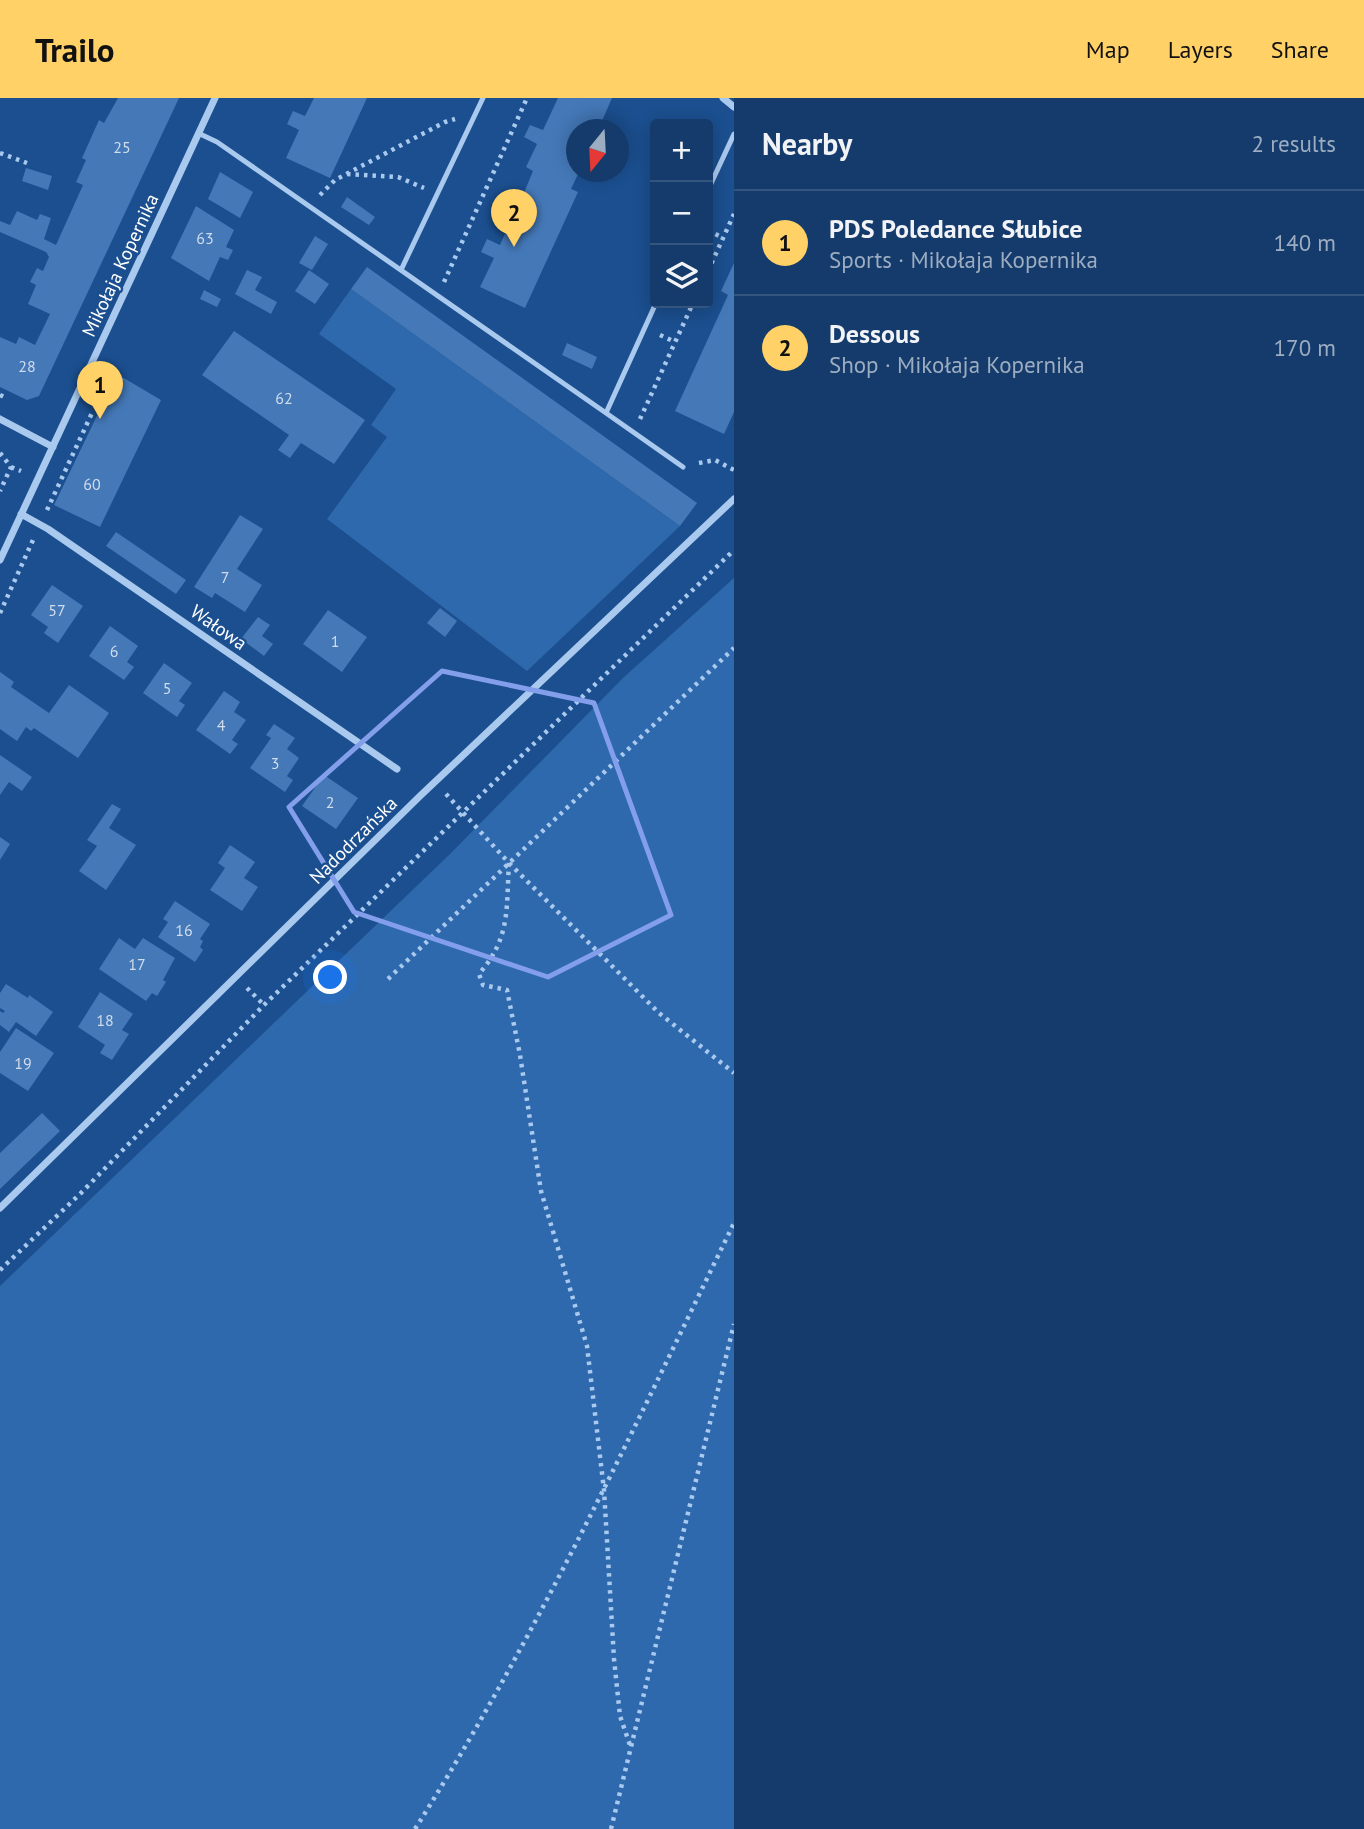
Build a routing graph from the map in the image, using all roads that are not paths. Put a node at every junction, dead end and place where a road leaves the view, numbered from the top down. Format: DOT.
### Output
graph roads {
  1 [pos="215,98"];
  2 [pos="483,98"];
  3 [pos="723,98"];
  4 [pos="734,107"];
  5 [pos="198,133"];
  6 [pos="734,134"];
  7 [pos="712,182"];
  8 [pos="401,270"];
  9 [pos="654,308"];
  10 [pos="606,413"];
  11 [pos="0,419"];
  12 [pos="53,447"];
  13 [pos="683,467"];
  14 [pos="734,499"];
  15 [pos="21,514"];
  16 [pos="0,560"];
  17 [pos="397,769"];
  18 [pos="0,1208"];
  1 -- 5 [label="street, Mikołaja Kopernika"];
  2 -- 8 [label="lane"];
  3 -- 4 [label="street"];
  5 -- 8 [label="lane"];
  5 -- 12 [label="street, Mikołaja Kopernika"];
  6 -- 7 [label="lane"];
  8 -- 10 [label="lane"];
  9 -- 10 [label="lane"];
  10 -- 13 [label="lane"];
  11 -- 12 [label="street"];
  12 -- 15 [label="street, Mikołaja Kopernika"];
  14 -- 18 [label="street, Nadodrzańska"];
  15 -- 16 [label="street, Mikołaja Kopernika"];
  15 -- 17 [label="street, Wałowa"];
}
